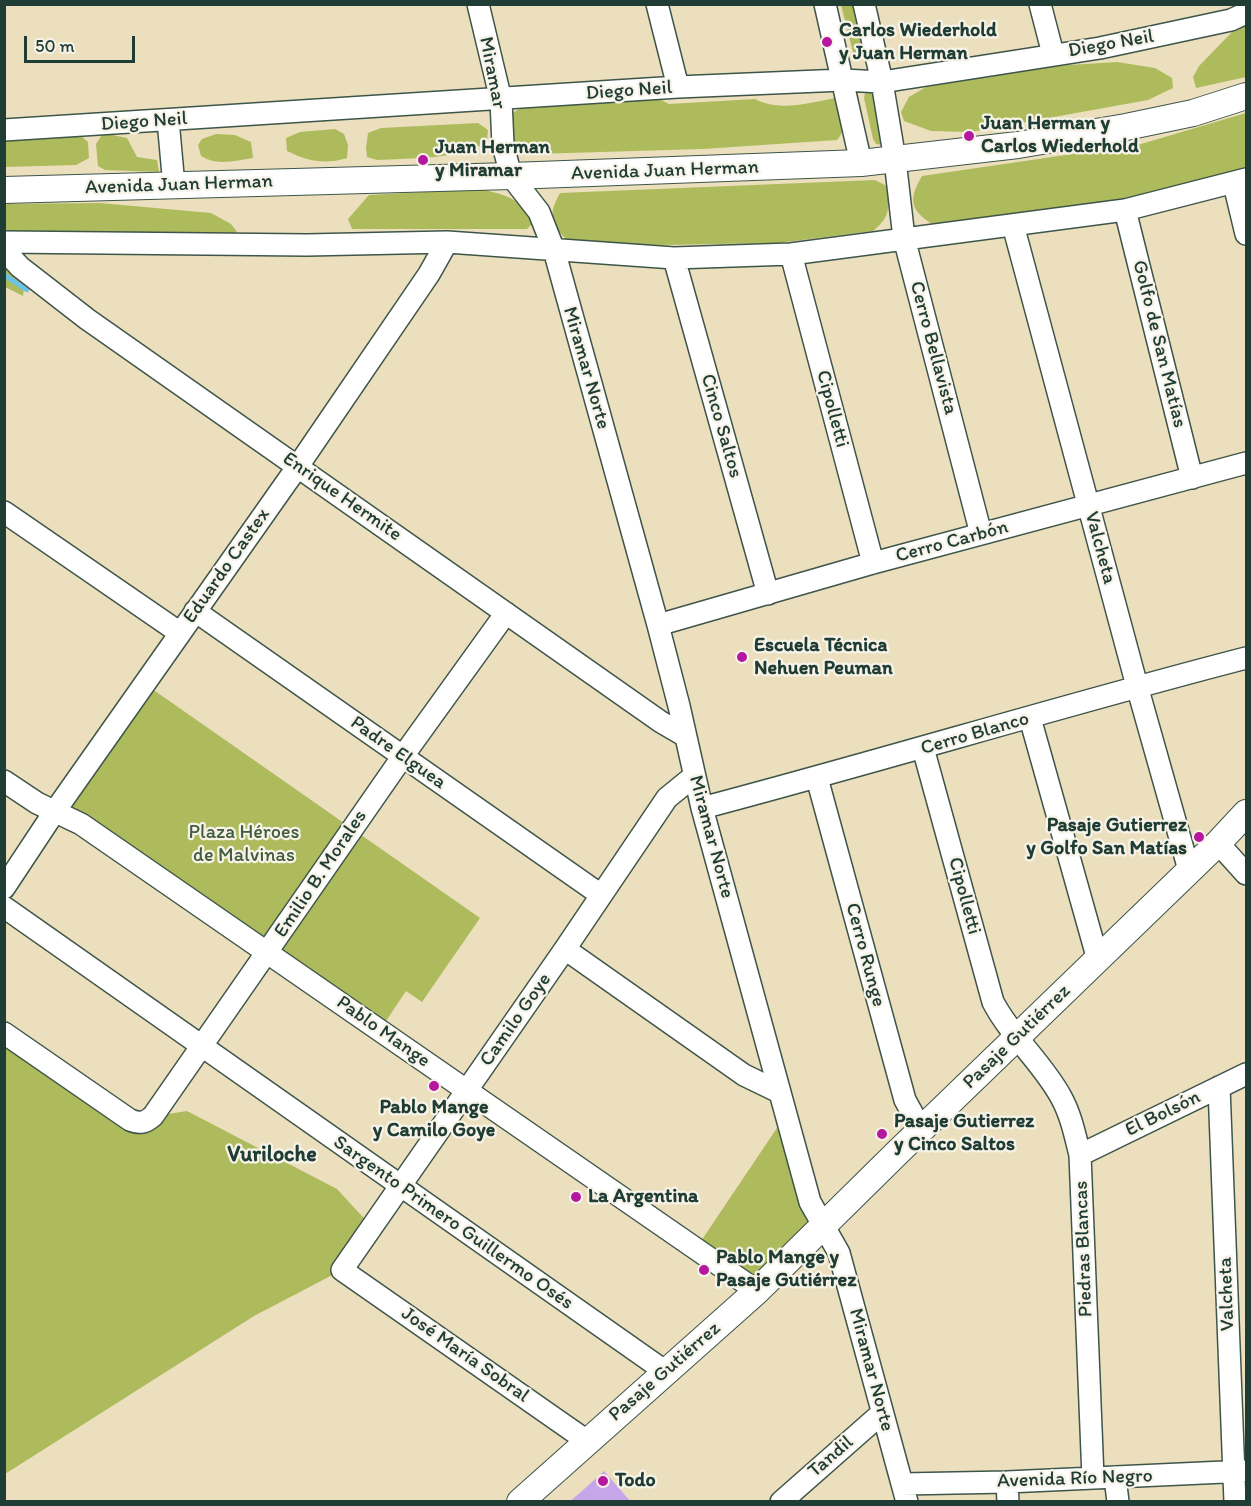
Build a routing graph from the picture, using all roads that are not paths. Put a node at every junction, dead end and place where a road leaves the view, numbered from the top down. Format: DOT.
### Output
graph roads {
  1 [pos="478,4"];
  2 [pos="657,4"];
  3 [pos="825,4"];
  4 [pos="864,4"];
  5 [pos="1040,4"];
  6 [pos="1246,14"];
  7 [pos="1053,54"];
  8 [pos="843,80"];
  9 [pos="882,82"];
  10 [pos="678,87"];
  11 [pos="1246,96"];
  12 [pos="501,100"];
  13 [pos="168,120"];
  14 [pos="4,130"];
  15 [pos="895,160"];
  16 [pos="861,163"];
  17 [pos="511,176"];
  18 [pos="1240,182"];
  19 [pos="174,186"];
  20 [pos="4,190"];
  21 [pos="1125,210"];
  22 [pos="1013,225"];
  23 [pos="1246,234"];
  24 [pos="904,238"];
  25 [pos="4,242"];
  26 [pos="447,242"];
  27 [pos="4,250"];
  28 [pos="554,250"];
  29 [pos="791,254"];
  30 [pos="674,258"];
  31 [pos="1246,463"];
  32 [pos="298,466"];
  33 [pos="1192,478"];
  34 [pos="1089,506"];
  35 [pos="4,512"];
  36 [pos="981,534"];
  37 [pos="873,563"];
  38 [pos="768,594"];
  39 [pos="195,611"];
  40 [pos="506,613"];
  41 [pos="658,625"];
  42 [pos="180,633"];
  43 [pos="1246,658"];
  44 [pos="1137,686"];
  45 [pos="1030,718"];
  46 [pos="685,736"];
  47 [pos="923,748"];
  48 [pos="403,756"];
  49 [pos="694,776"];
  50 [pos="817,778"];
  51 [pos="4,781"];
  52 [pos="702,808"];
  53 [pos="55,811"];
  54 [pos="1246,813"];
  55 [pos="1218,843"];
  56 [pos="1190,870"];
  57 [pos="1246,874"];
  58 [pos="4,888"];
  59 [pos="601,895"];
  60 [pos="4,907"];
  61 [pos="565,950"];
  62 [pos="267,952"];
  63 [pos="1098,960"];
  64 [pos="4,1033"];
  65 [pos="1016,1039"];
  66 [pos="202,1045"];
  67 [pos="1246,1074"];
  68 [pos="1219,1087"];
  69 [pos="467,1090"];
  70 [pos="779,1092"];
  71 [pos="921,1129"];
  72 [pos="1080,1155"];
  73 [pos="400,1186"];
  74 [pos="823,1225"];
  75 [pos="342,1270"];
  76 [pos="757,1291"];
  77 [pos="666,1372"];
  78 [pos="882,1413"];
  79 [pos="587,1441"];
  80 [pos="1240,1472"];
  81 [pos="1115,1477"];
  82 [pos="1093,1478"];
  83 [pos="1008,1492"];
  84 [pos="905,1493"];
  85 [pos="527,1499"];
  86 [pos="780,1502"];
  87 [pos="1118,1502"];
  88 [pos="1235,1502"];
  1 -- 12 [label="street, Miramar"];
  2 -- 10 [label="street"];
  3 -- 8 [label="street"];
  4 -- 9 [label="street, Cerro Bellavista"];
  5 -- 7 [label="street"];
  6 -- 7 [label="street, Diego Neil"];
  7 -- 9 [label="street, Diego Neil"];
  8 -- 9 [label="street, Diego Neil"];
  8 -- 10 [label="street, Diego Neil"];
  8 -- 16 [label="street"];
  9 -- 15 [label="street, Cerro Bellavista"];
  10 -- 12 [label="street, Diego Neil"];
  11 -- 15 [label="main road, Avenida Juan Herman"];
  12 -- 13 [label="street, Diego Neil"];
  12 -- 17 [label="street, Miramar"];
  13 -- 14 [label="street, Diego Neil"];
  13 -- 19 [label="street"];
  15 -- 16 [label="main road, Avenida Juan Herman"];
  15 -- 24 [label="street, Cerro Bellavista"];
  16 -- 17 [label="main road, Avenida Juan Herman"];
  17 -- 19 [label="main road, Avenida Juan Herman"];
  17 -- 28 [label="street, Miramar Norte"];
  18 -- 21 [label="street"];
  18 -- 23 [label="street"];
  19 -- 20 [label="main road, Avenida Juan Herman"];
  21 -- 22 [label="street"];
  21 -- 33 [label="street, Golfo de San Matías"];
  22 -- 24 [label="street"];
  22 -- 34 [label="street, Valcheta"];
  24 -- 29 [label="street"];
  24 -- 36 [label="street, Cerro Bellavista"];
  25 -- 26 [label="street"];
  26 -- 28 [label="street"];
  26 -- 32 [label="street, Eduardo Castex"];
  27 -- 32 [label="street, Enrique Hermite"];
  28 -- 30 [label="street"];
  28 -- 41 [label="street, Miramar Norte"];
  29 -- 30 [label="street"];
  29 -- 37 [label="street, Cipolletti"];
  30 -- 38 [label="street, Cinco Saltos"];
  31 -- 33 [label="street, Cerro Carbón"];
  32 -- 39 [label="street, Eduardo Castex"];
  32 -- 40 [label="street, Enrique Hermite"];
  33 -- 34 [label="street, Cerro Carbón"];
  34 -- 36 [label="street, Cerro Carbón"];
  34 -- 44 [label="street, Valcheta"];
  35 -- 42 [label="street"];
  36 -- 37 [label="street, Cerro Carbón"];
  37 -- 38 [label="street, Cerro Carbón"];
  38 -- 41 [label="street, Cerro Carbón"];
  39 -- 42 [label="street, Eduardo Castex"];
  39 -- 48 [label="street, Padre Elguea"];
  40 -- 46 [label="street, Enrique Hermite"];
  40 -- 48 [label="street, Emilio B. Morales"];
  41 -- 46 [label="street, Miramar Norte"];
  42 -- 53 [label="street, Eduardo Castex"];
  43 -- 44 [label="street, Cerro Blanco"];
  44 -- 45 [label="street, Cerro Blanco"];
  44 -- 56 [label="street, Valcheta"];
  45 -- 47 [label="street, Cerro Blanco"];
  45 -- 63 [label="street"];
  46 -- 49 [label="street, Miramar Norte"];
  47 -- 50 [label="street, Cerro Blanco"];
  47 -- 65 [label="street, Cipolletti"];
  48 -- 59 [label="street, Padre Elguea"];
  48 -- 62 [label="street, Emilio B. Morales"];
  49 -- 52 [label="street, Miramar Norte"];
  49 -- 59 [label="street, Camilo Goye"];
  50 -- 52 [label="street, Cerro Blanco"];
  50 -- 71 [label="street, Cerro Runge"];
  51 -- 53 [label="street, Pablo Mange"];
  52 -- 70 [label="street, Miramar Norte"];
  53 -- 58 [label="street, Eduardo Castex"];
  53 -- 62 [label="street, Pablo Mange"];
  54 -- 55 [label="main road, Pasaje Gutiérrez"];
  55 -- 56 [label="main road, Pasaje Gutiérrez"];
  55 -- 57 [label="street"];
  56 -- 63 [label="main road, Pasaje Gutiérrez"];
  59 -- 61 [label="street, Camilo Goye"];
  60 -- 66 [label="street, Sargento Primero Guillermo Osés"];
  61 -- 69 [label="street, Camilo Goye"];
  61 -- 70 [label="street"];
  62 -- 66 [label="street, Emilio B. Morales"];
  62 -- 69 [label="street, Pablo Mange"];
  63 -- 65 [label="main road, Pasaje Gutiérrez"];
  64 -- 66 [label="street, Emilio B. Morales"];
  65 -- 71 [label="main road, Pasaje Gutiérrez"];
  65 -- 72 [label="street, Piedras Blancas"];
  66 -- 73 [label="street, Sargento Primero Guillermo Osés"];
  67 -- 68 [label="street, El Bolsón"];
  68 -- 72 [label="street, El Bolsón"];
  68 -- 80 [label="street, Valcheta"];
  69 -- 73 [label="street, Camilo Goye"];
  69 -- 76 [label="street, Pablo Mange"];
  70 -- 74 [label="street, Miramar Norte"];
  71 -- 74 [label="main road, Pasaje Gutiérrez"];
  72 -- 82 [label="street, Piedras Blancas"];
  73 -- 75 [label="street, Camilo Goye"];
  73 -- 77 [label="street, Sargento Primero Guillermo Osés"];
  74 -- 76 [label="main road, Pasaje Gutiérrez"];
  74 -- 78 [label="street, Miramar Norte"];
  75 -- 79 [label="street, José María Sobral"];
  76 -- 77 [label="main road, Pasaje Gutiérrez"];
  77 -- 79 [label="main road, Pasaje Gutiérrez"];
  78 -- 84 [label="street, Miramar Norte"];
  78 -- 86 [label="street, Tandil"];
  79 -- 85 [label="main road, Pasaje Gutiérrez"];
  80 -- 81 [label="street, Avenida Río Negro"];
  80 -- 88 [label="street, Valcheta"];
  81 -- 82 [label="street, Avenida Río Negro"];
  81 -- 87 [label="street"];
  82 -- 83 [label="street, Avenida Río Negro"];
  83 -- 84 [label="street, Avenida Río Negro"];
}
